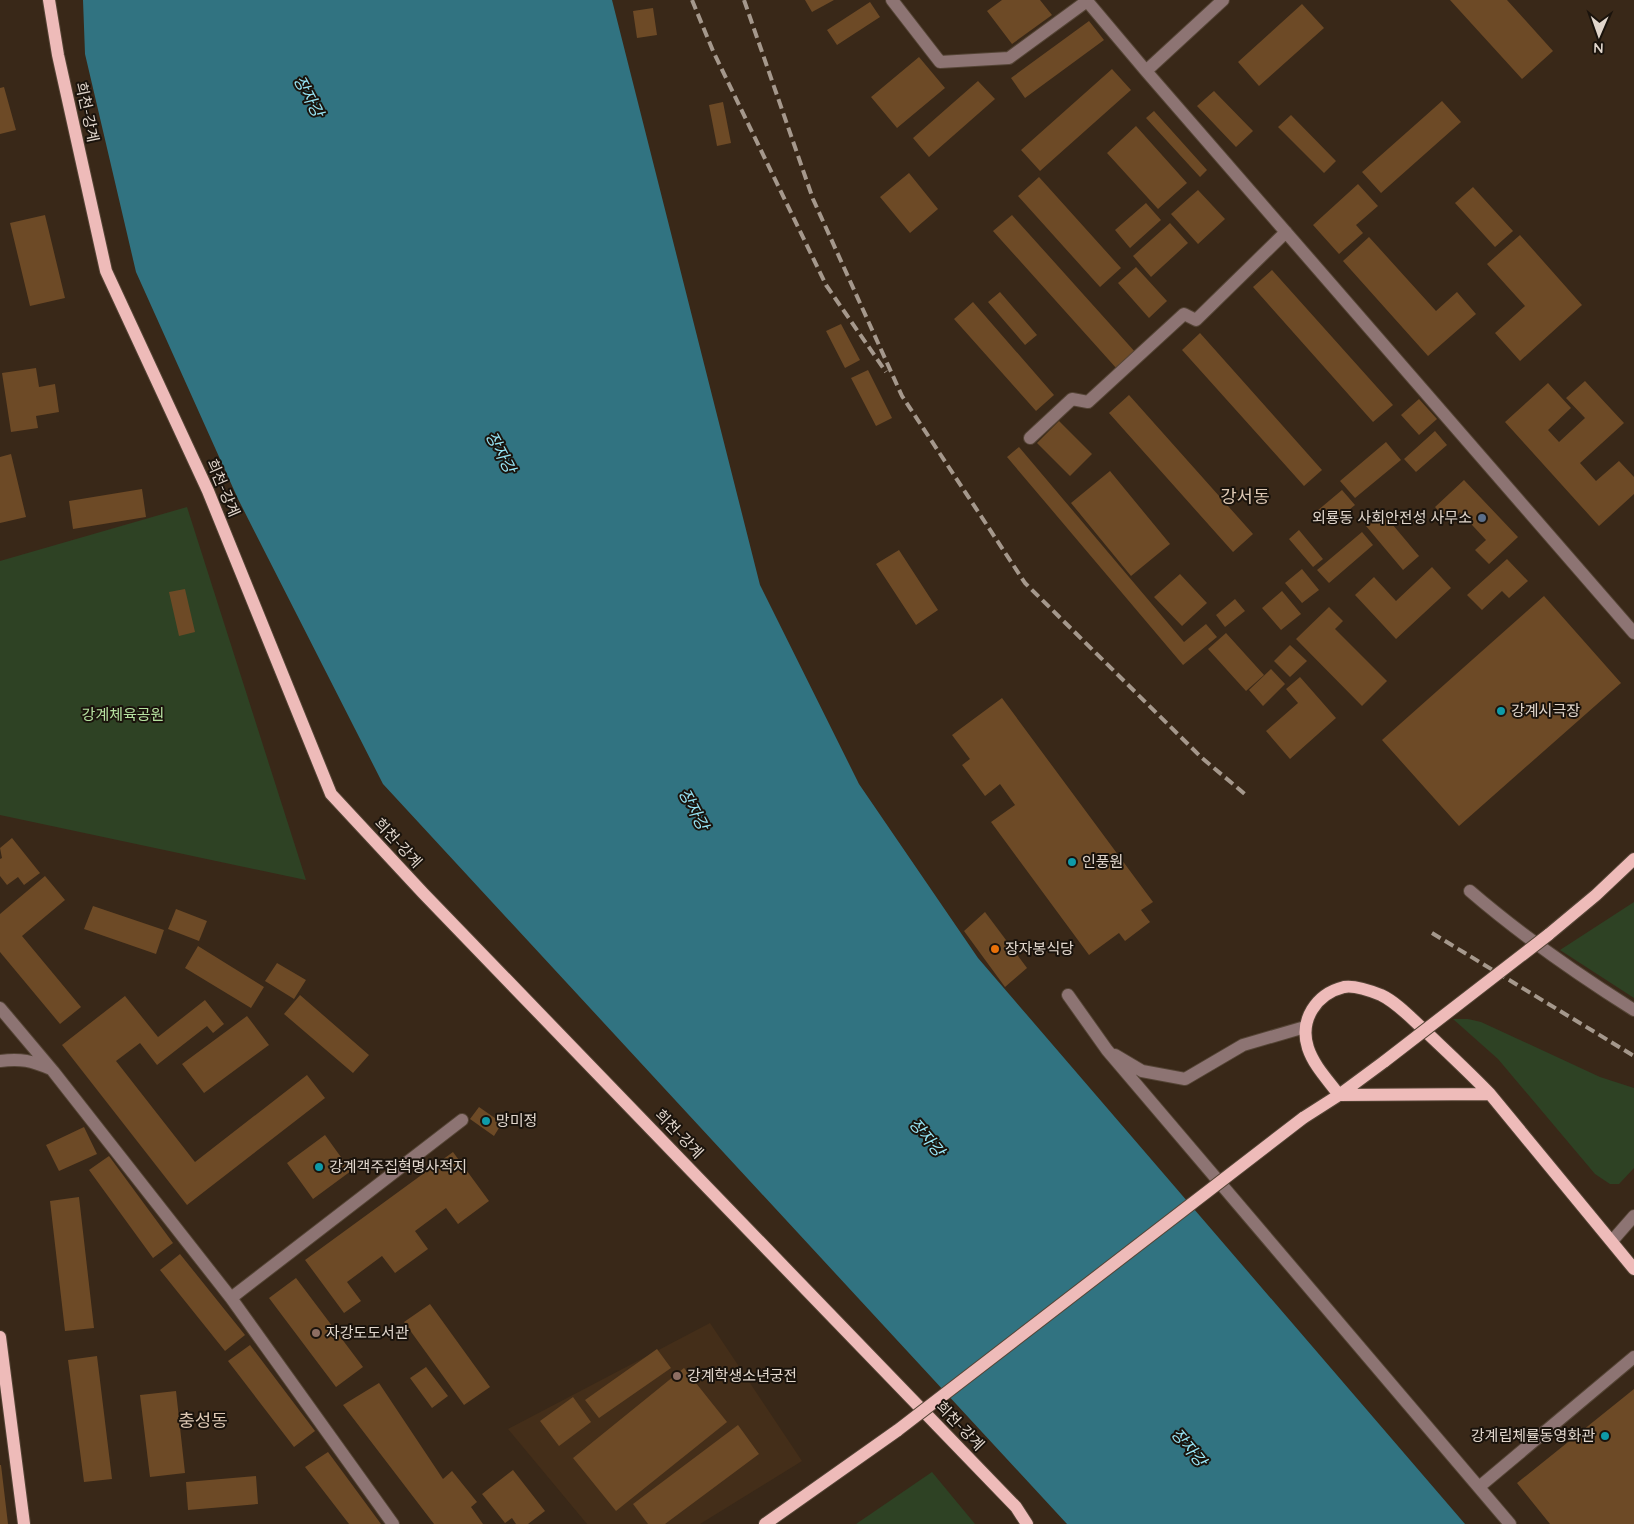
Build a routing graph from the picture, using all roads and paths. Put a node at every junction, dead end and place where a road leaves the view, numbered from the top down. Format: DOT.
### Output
graph roads {
  1 [pos="49,0"];
  2 [pos="892,0"];
  3 [pos="1223,0"];
  4 [pos="1146,71"];
  5 [pos="1286,232"];
  6 [pos="1030,438"];
  7 [pos="1634,634"];
  8 [pos="1634,859"];
  9 [pos="1470,891"];
  10 [pos="1068,995"];
  11 [pos="0,1008"];
  12 [pos="1634,1010"];
  13 [pos="1305,1028"];
  14 [pos="1107,1050"];
  15 [pos="0,1060"];
  16 [pos="53,1070"];
  17 [pos="1490,1094"];
  18 [pos="1339,1095"];
  19 [pos="462,1120"];
  20 [pos="1634,1216"];
  21 [pos="1612,1241"];
  22 [pos="1634,1269"];
  23 [pos="231,1298"];
  24 [pos="0,1337"];
  25 [pos="1634,1357"];
  26 [pos="3,1396"];
  27 [pos="1479,1487"];
  28 [pos="24,1524"];
  29 [pos="393,1524"];
  30 [pos="765,1524"];
  31 [pos="1028,1524"];
  32 [pos="1510,1524"];
  1 -- 31 [label="main road, 희천-강계"];
  2 -- 4 [label="street"];
  3 -- 4 [label="street"];
  4 -- 5 [label="street"];
  5 -- 6 [label="street"];
  5 -- 7 [label="street"];
  8 -- 18 [label="main road, bridge"];
  9 -- 12 [label="street"];
  10 -- 14 [label="street"];
  11 -- 16 [label="street"];
  13 -- 14 [label="street"];
  13 -- 17 [label="main road"];
  13 -- 18 [label="main road"];
  14 -- 27 [label="street"];
  15 -- 16 [label="street"];
  16 -- 23 [label="street"];
  17 -- 18 [label="main road"];
  17 -- 21 [label="main road"];
  18 -- 30 [label="main road, bridge"];
  19 -- 23 [label="street"];
  20 -- 21 [label="street"];
  21 -- 22 [label="main road"];
  23 -- 29 [label="street"];
  24 -- 26 [label="main road"];
  25 -- 27 [label="street"];
  26 -- 28 [label="main road"];
  27 -- 32 [label="street"];
}
